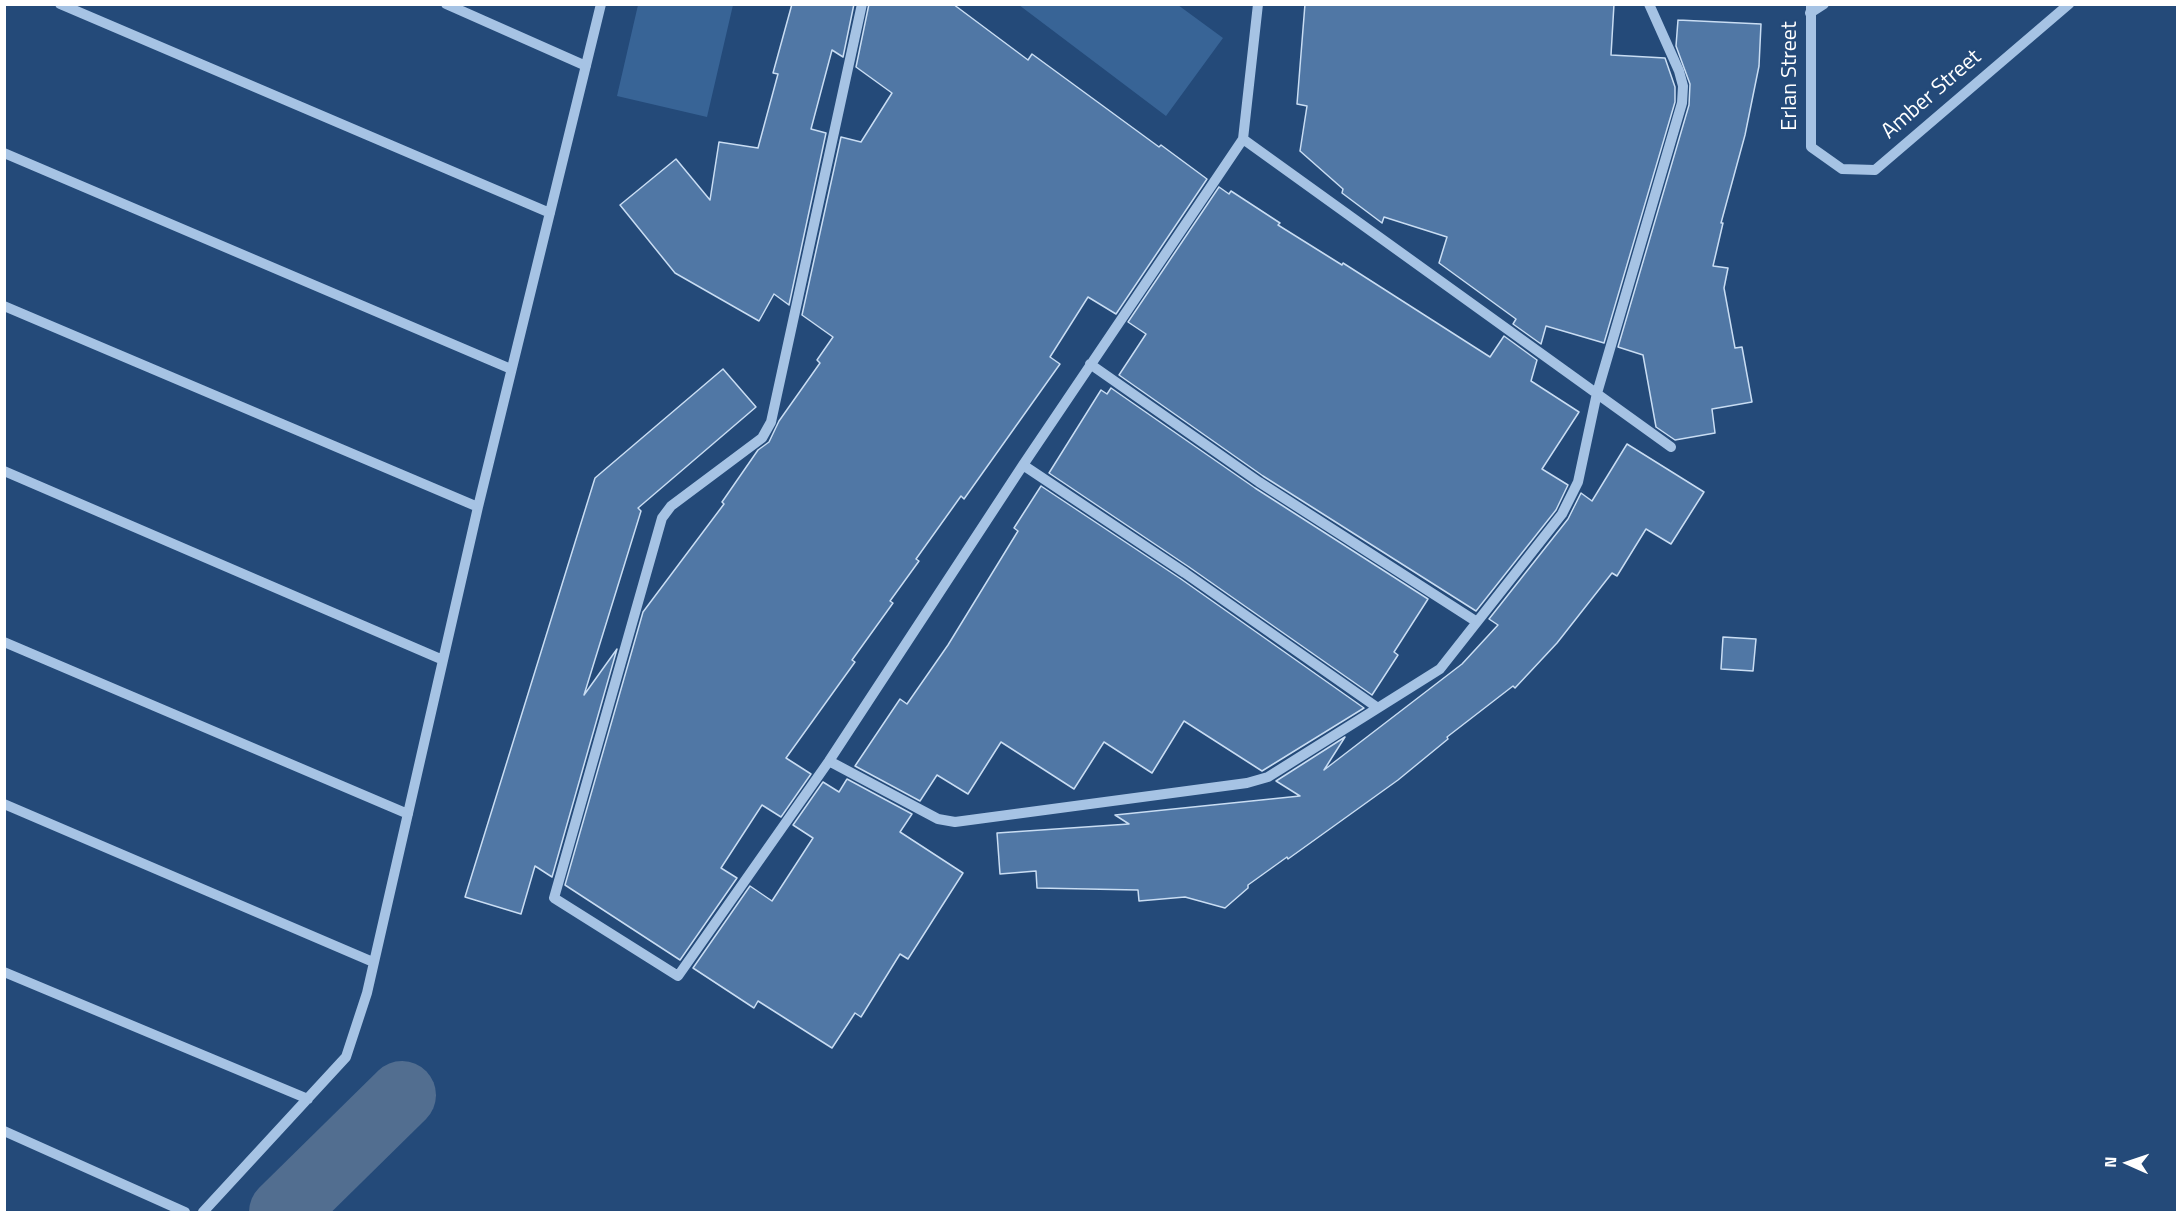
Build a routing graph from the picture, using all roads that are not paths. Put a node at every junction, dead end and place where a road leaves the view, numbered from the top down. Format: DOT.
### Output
graph roads {
  1 [pos="60,4"];
  2 [pos="446,4"];
  3 [pos="601,4"];
  4 [pos="862,4"];
  5 [pos="1258,4"];
  6 [pos="1649,4"];
  7 [pos="1824,4"];
  8 [pos="2069,4"];
  9 [pos="1811,9"];
  10 [pos="586,66"];
  11 [pos="1243,139"];
  12 [pos="1811,147"];
  13 [pos="4,153"];
  14 [pos="550,213"];
  15 [pos="4,306"];
  16 [pos="1090,364"];
  17 [pos="511,369"];
  18 [pos="1597,393"];
  19 [pos="1671,447"];
  20 [pos="1023,465"];
  21 [pos="4,471"];
  22 [pos="478,507"];
  23 [pos="1477,622"];
  24 [pos="4,642"];
  25 [pos="443,660"];
  26 [pos="1378,708"];
  27 [pos="829,761"];
  28 [pos="4,804"];
  29 [pos="408,814"];
  30 [pos="373,962"];
  31 [pos="4,972"];
  32 [pos="308,1099"];
  33 [pos="4,1131"];
  34 [pos="185,1212"];
  35 [pos="203,1212"];
  1 -- 14 [label="street"];
  2 -- 10 [label="street"];
  3 -- 10 [label="street"];
  4 -- 27 [label="street"];
  5 -- 11 [label="street"];
  6 -- 18 [label="street"];
  7 -- 9 [label="street"];
  8 -- 12 [label="street, Amber Street"];
  9 -- 12 [label="street, Erlan Street"];
  10 -- 14 [label="street"];
  11 -- 16 [label="street"];
  11 -- 18 [label="street"];
  13 -- 17 [label="street"];
  14 -- 17 [label="street"];
  15 -- 22 [label="street"];
  16 -- 20 [label="street"];
  16 -- 23 [label="street"];
  17 -- 22 [label="street"];
  18 -- 19 [label="street"];
  18 -- 23 [label="street"];
  20 -- 26 [label="street"];
  20 -- 27 [label="street"];
  21 -- 25 [label="street"];
  22 -- 25 [label="street"];
  23 -- 26 [label="street"];
  24 -- 29 [label="street"];
  25 -- 29 [label="street"];
  26 -- 27 [label="street"];
  28 -- 30 [label="street"];
  29 -- 30 [label="street"];
  30 -- 32 [label="street"];
  31 -- 32 [label="street"];
  32 -- 35 [label="street"];
  33 -- 34 [label="street"];
}
